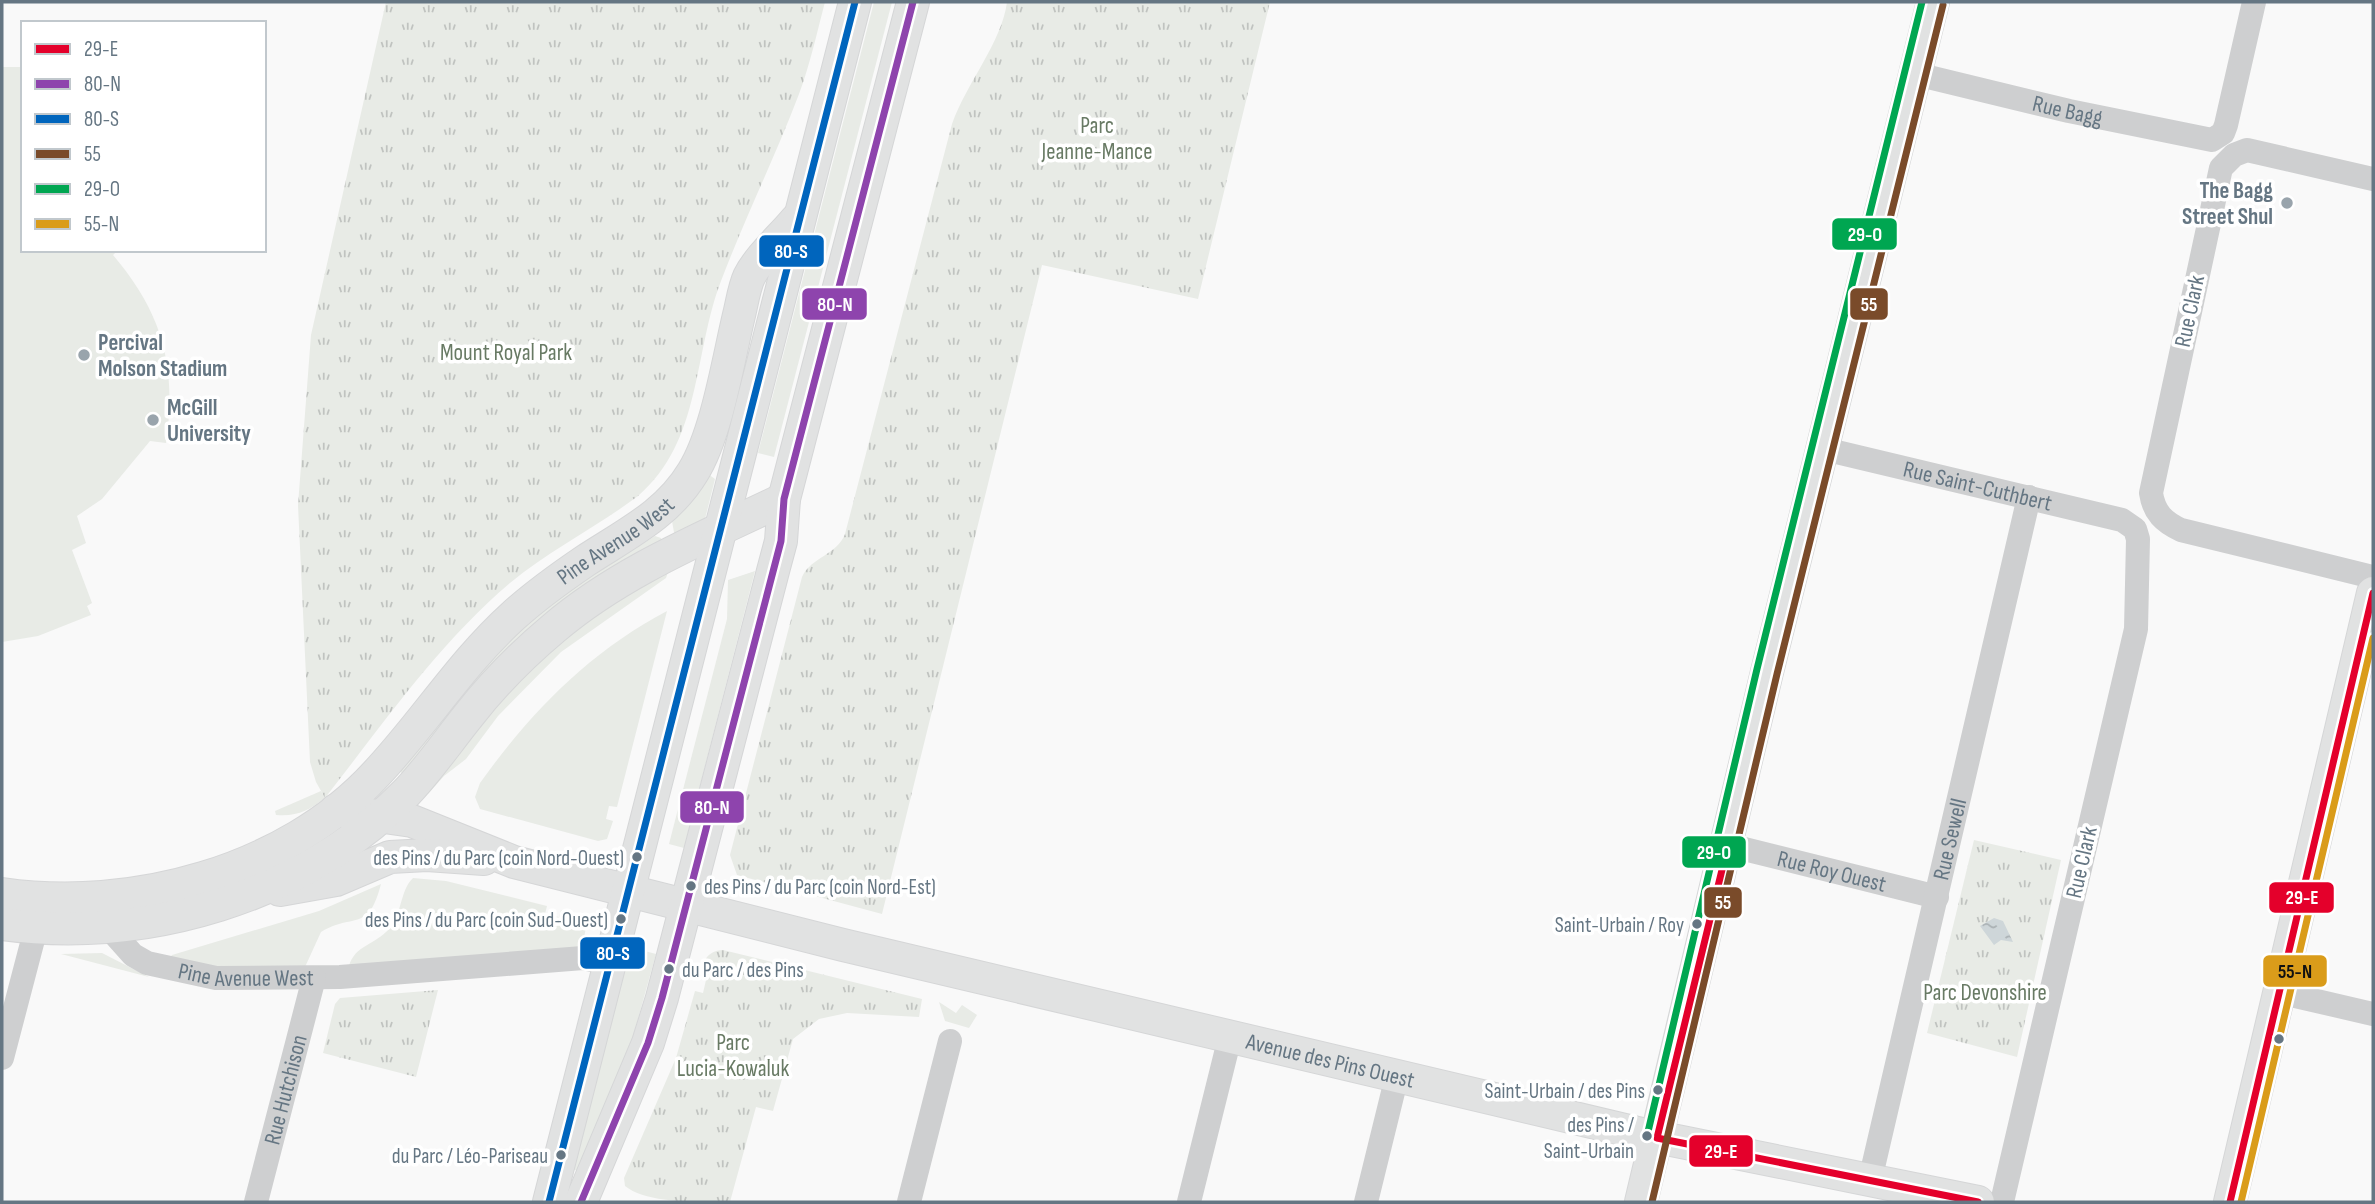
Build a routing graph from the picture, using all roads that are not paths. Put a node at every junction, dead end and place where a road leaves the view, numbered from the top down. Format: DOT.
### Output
graph roads {
  1 [pos="855,2"];
  2 [pos="913,2"];
  3 [pos="1933,2"];
  4 [pos="2255,2"];
  5 [pos="1916,74"];
  6 [pos="2226,146"];
  7 [pos="2373,179"];
  8 [pos="801,214"];
  9 [pos="1824,449"];
  10 [pos="2029,497"];
  11 [pos="784,499"];
  12 [pos="2129,522"];
  13 [pos="720,529"];
  14 [pos="2373,577"];
  15 [pos="2373,593"];
  16 [pos="336,810"];
  17 [pos="382,815"];
  18 [pos="1728,845"];
  19 [pos="514,862"];
  20 [pos="628,891"];
  21 [pos="2,894"];
  22 [pos="244,896"];
  23 [pos="1937,897"];
  24 [pos="686,907"];
  25 [pos="2,924"];
  26 [pos="108,927"];
  27 [pos="36,928"];
  28 [pos="609,964"];
  29 [pos="314,978"];
  30 [pos="2278,992"];
  31 [pos="2373,1014"];
  32 [pos="1230,1037"];
  33 [pos="950,1041"];
  34 [pos="2,1058"];
  35 [pos="1397,1076"];
  36 [pos="1657,1138"];
  37 [pos="1870,1180"];
  38 [pos="256,1202"];
  39 [pos="549,1202"];
  40 [pos="581,1202"];
  41 [pos="909,1202"];
  42 [pos="1189,1202"];
  43 [pos="1366,1202"];
  44 [pos="1641,1202"];
  45 [pos="1978,1202"];
  46 [pos="2002,1202"];
  47 [pos="2230,1202"];
  1 -- 8 [label="main road"];
  2 -- 11 [label="main road"];
  3 -- 5 [label="main road"];
  4 -- 6 [label="street, Rue Clark"];
  5 -- 6 [label="street, Rue Bagg"];
  5 -- 9 [label="main road"];
  6 -- 7 [label="street, Rue Bagg"];
  6 -- 14 [label="street, Rue Clark"];
  8 -- 13 [label="main road"];
  8 -- 16 [label="main road, Pine Avenue West"];
  9 -- 10 [label="street, Rue Saint-Cuthbert"];
  9 -- 18 [label="main road"];
  10 -- 12 [label="street, Rue Saint-Cuthbert"];
  10 -- 23 [label="street, Rue Sewell"];
  11 -- 13 [label="main road, Pine Avenue West"];
  11 -- 24 [label="main road"];
  12 -- 46 [label="street, Rue Clark"];
  13 -- 17 [label="main road, Pine Avenue West"];
  13 -- 20 [label="main road"];
  15 -- 30 [label="main road"];
  16 -- 17 [label="main road, Pine Avenue West"];
  16 -- 21 [label="main road, Pine Avenue West"];
  17 -- 19 [label="main road, Pine Avenue West"];
  17 -- 22 [label="main road, Pine Avenue West"];
  18 -- 23 [label="street, Rue Roy Ouest"];
  18 -- 36 [label="main road"];
  19 -- 20 [label="main road, Pine Avenue West"];
  19 -- 22 [label="main road, Pine Avenue West"];
  20 -- 24 [label="main road, Pine Avenue West"];
  20 -- 28 [label="main road"];
  22 -- 26 [label="main road, Pine Avenue West"];
  23 -- 37 [label="street, Rue Sewell"];
  24 -- 32 [label="main road, Avenue des Pins Ouest"];
  24 -- 40 [label="main road"];
  25 -- 27 [label="main road, Pine Avenue West"];
  26 -- 27 [label="main road, Pine Avenue West"];
  26 -- 29 [label="street, Pine Avenue West"];
  27 -- 34 [label="street"];
  28 -- 29 [label="street, Pine Avenue West"];
  28 -- 39 [label="main road"];
  29 -- 38 [label="street, Rue Hutchison"];
  30 -- 31 [label="street"];
  30 -- 47 [label="main road"];
  32 -- 35 [label="main road, Avenue des Pins Ouest"];
  32 -- 42 [label="street"];
  33 -- 41 [label="street"];
  35 -- 36 [label="main road, Avenue des Pins Ouest"];
  35 -- 43 [label="street"];
  36 -- 37 [label="main road, Avenue des Pins Ouest"];
  36 -- 44 [label="main road"];
  37 -- 45 [label="main road, Avenue des Pins Ouest"];
}
